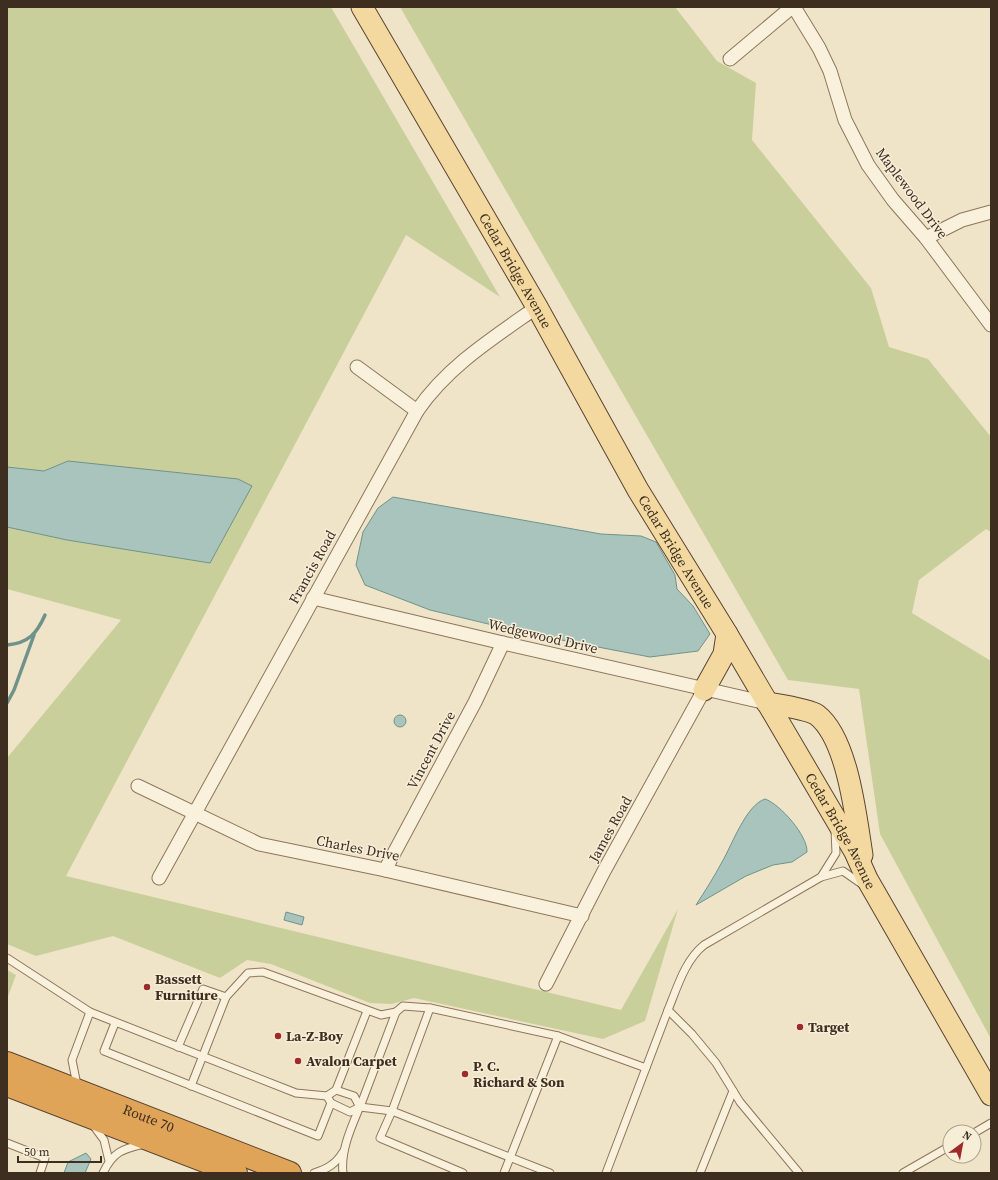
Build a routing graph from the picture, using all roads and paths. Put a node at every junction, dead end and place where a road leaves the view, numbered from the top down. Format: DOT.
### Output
graph roads {
  1 [pos="362,7"];
  2 [pos="793,7"];
  3 [pos="730,58"];
  4 [pos="991,212"];
  5 [pos="926,238"];
  6 [pos="537,307"];
  7 [pos="991,325"];
  8 [pos="357,367"];
  9 [pos="417,411"];
  10 [pos="313,598"];
  11 [pos="727,634"];
  12 [pos="503,643"];
  13 [pos="704,690"];
  14 [pos="767,703"];
  15 [pos="138,786"];
  16 [pos="195,814"];
  17 [pos="834,816"];
  18 [pos="385,870"];
  19 [pos="821,877"];
  20 [pos="159,878"];
  21 [pos="872,887"];
  22 [pos="582,916"];
  23 [pos="7,958"];
  24 [pos="546,984"];
  25 [pos="226,997"];
  26 [pos="430,1008"];
  27 [pos="668,1010"];
  28 [pos="367,1011"];
  29 [pos="90,1012"];
  30 [pos="396,1012"];
  31 [pos="115,1023"];
  32 [pos="558,1036"];
  33 [pos="178,1047"];
  34 [pos="202,1056"];
  35 [pos="7,1063"];
  36 [pos="646,1068"];
  37 [pos="7,1085"];
  38 [pos="191,1086"];
  39 [pos="336,1090"];
  40 [pos="78,1091"];
  41 [pos="733,1091"];
  42 [pos="991,1096"];
  43 [pos="329,1100"];
  44 [pos="360,1107"];
  45 [pos="392,1111"];
  46 [pos="87,1116"];
  47 [pos="991,1123"];
  48 [pos="982,1128"];
  49 [pos="154,1142"];
  50 [pos="7,1143"];
  51 [pos="345,1148"];
  52 [pos="942,1151"];
  53 [pos="510,1159"];
  54 [pos="109,1161"];
  55 [pos="40,1173"];
  56 [pos="103,1173"];
  57 [pos="236,1173"];
  58 [pos="290,1173"];
  59 [pos="314,1173"];
  60 [pos="343,1173"];
  61 [pos="463,1173"];
  62 [pos="504,1173"];
  63 [pos="550,1173"];
  64 [pos="606,1173"];
  65 [pos="700,1173"];
  66 [pos="799,1173"];
  67 [pos="903,1173"];
  1 -- 6 [label="main road, Cedar Bridge Avenue"];
  2 -- 3 [label="street"];
  2 -- 5 [label="street, Maplewood Drive"];
  4 -- 5 [label="street"];
  5 -- 7 [label="street, Maplewood Drive"];
  6 -- 9 [label="street, Francis Road"];
  6 -- 11 [label="main road, Cedar Bridge Avenue"];
  8 -- 9 [label="street"];
  9 -- 10 [label="street, Francis Road"];
  10 -- 12 [label="street, Wedgewood Drive"];
  10 -- 16 [label="street, Francis Road"];
  11 -- 13 [label="main road"];
  11 -- 14 [label="main road, Cedar Bridge Avenue"];
  12 -- 13 [label="street, Wedgewood Drive"];
  12 -- 18 [label="street, Vincent Drive"];
  13 -- 14 [label="street, Wedgewood Drive"];
  13 -- 22 [label="street, James Road"];
  14 -- 17 [label="main road, Cedar Bridge Avenue"];
  14 -- 21 [label="main road"];
  15 -- 16 [label="street, Charles Drive"];
  16 -- 18 [label="street, Charles Drive"];
  16 -- 20 [label="street, Francis Road"];
  17 -- 19 [label="lane"];
  17 -- 21 [label="main road, Cedar Bridge Avenue"];
  18 -- 22 [label="street, Charles Drive"];
  19 -- 21 [label="lane"];
  19 -- 27 [label="lane"];
  21 -- 42 [label="main road, Cedar Bridge Avenue"];
  22 -- 24 [label="street, James Road"];
  23 -- 29 [label="lane"];
  25 -- 28 [label="lane"];
  25 -- 33 [label="lane"];
  25 -- 34 [label="lane"];
  26 -- 30 [label="lane"];
  26 -- 32 [label="lane"];
  26 -- 45 [label="lane"];
  27 -- 36 [label="lane"];
  27 -- 41 [label="lane"];
  28 -- 30 [label="lane"];
  28 -- 39 [label="lane"];
  29 -- 31 [label="lane"];
  29 -- 40 [label="lane"];
  30 -- 44 [label="lane"];
  31 -- 33 [label="lane"];
  31 -- 38 [label="lane"];
  32 -- 36 [label="lane"];
  32 -- 53 [label="lane"];
  33 -- 34 [label="lane"];
  34 -- 38 [label="lane"];
  34 -- 43 [label="lane"];
  35 -- 40 [label="highway, Route 70"];
  36 -- 64 [label="lane"];
  37 -- 46 [label="highway, Route 70"];
  38 -- 43 [label="lane"];
  39 -- 43 [label="lane"];
  39 -- 44 [label="lane"];
  40 -- 58 [label="highway, Route 70"];
  41 -- 65 [label="lane"];
  41 -- 66 [label="lane"];
  43 -- 44 [label="lane"];
  44 -- 45 [label="lane"];
  44 -- 51 [label="lane"];
  45 -- 53 [label="lane"];
  45 -- 61 [label="lane"];
  46 -- 49 [label="highway, Route 70"];
  46 -- 54 [label="lane"];
  47 -- 48 [label="lane"];
  49 -- 54 [label="lane"];
  49 -- 57 [label="highway, Route 70"];
  50 -- 55 [label="lane"];
  51 -- 59 [label="lane"];
  51 -- 60 [label="lane"];
  52 -- 67 [label="lane"];
  53 -- 62 [label="lane"];
  53 -- 63 [label="lane"];
  54 -- 56 [label="lane"];
}
